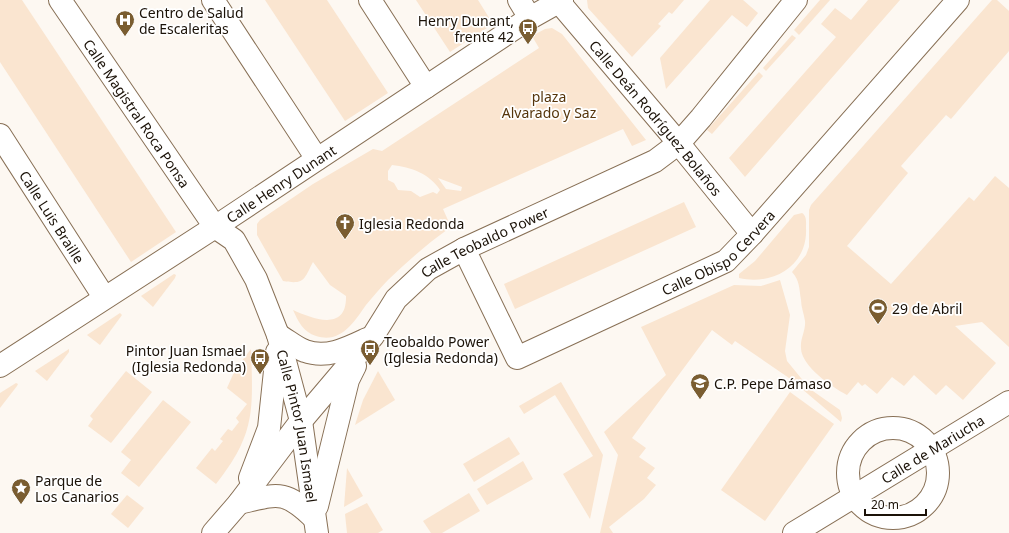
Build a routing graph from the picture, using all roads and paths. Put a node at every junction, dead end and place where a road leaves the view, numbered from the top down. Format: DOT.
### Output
graph roads {
  1 [pos="60,0"];
  2 [pos="213,0"];
  3 [pos="370,0"];
  4 [pos="519,0"];
  5 [pos="796,0"];
  6 [pos="958,0"];
  7 [pos="560,1"];
  8 [pos="530,18"];
  9 [pos="426,87"];
  10 [pos="0,135"];
  11 [pos="679,143"];
  12 [pos="317,159"];
  13 [pos="215,227"];
  14 [pos="752,234"];
  15 [pos="464,248"];
  16 [pos="104,297"];
  17 [pos="278,335"];
  18 [pos="373,336"];
  19 [pos="0,366"];
  20 [pos="1009,402"];
  21 [pos="300,421"];
  22 [pos="932,448"];
  23 [pos="853,496"];
  24 [pos="240,504"];
  25 [pos="316,525"];
  26 [pos="212,533"];
  27 [pos="794,533"];
  1 -- 13 [label="street, Calle Magistral Roca Ponsa"];
  2 -- 12 [label="street"];
  3 -- 9 [label="street"];
  4 -- 8 [label="street"];
  5 -- 11 [label="street, Calle Teobaldo Power"];
  6 -- 14 [label="street, Calle Obispo Cervera"];
  7 -- 8 [label="street, Calle Henry Dunant"];
  7 -- 11 [label="street, Calle Deán Rodríguez Bolaños"];
  8 -- 9 [label="street, Calle Henry Dunant"];
  9 -- 12 [label="street, Calle Henry Dunant"];
  10 -- 16 [label="street, Calle Luis Braille"];
  11 -- 14 [label="street, Calle Deán Rodríguez Bolaños"];
  11 -- 15 [label="street, Calle Teobaldo Power"];
  12 -- 13 [label="street, Calle Henry Dunant"];
  13 -- 16 [label="street, Calle Henry Dunant"];
  13 -- 17 [label="street, Calle Pintor Juan Ismael"];
  14 -- 15 [label="street, Calle Obispo Cervera"];
  15 -- 18 [label="street, Calle Teobaldo Power"];
  16 -- 19 [label="street, Calle Henry Dunant"];
  17 -- 18 [label="street, Calle Pintor Juan Ismael"];
  17 -- 21 [label="street, Calle Pintor Juan Ismael"];
  17 -- 24 [label="street, Calle Pintor Juan Ismael"];
  18 -- 21 [label="street, Calle Teobaldo Power"];
  18 -- 25 [label="street, Calle Pintor Juan Ismael"];
  20 -- 22 [label="street, Calle de Mariucha"];
  21 -- 24 [label="street, Calle Teobaldo Power"];
  21 -- 25 [label="street, Calle Pintor Juan Ismael"];
  22 -- 23 [label="street, Calle de Mariucha"];
  22 -- 23 [label="street"];
  22 -- 23 [label="street"];
  23 -- 27 [label="street, Calle de Mariucha"];
  24 -- 25 [label="street, Calle Pintor Juan Ismael"];
  24 -- 26 [label="street, Calle Teobaldo Power"];
}
